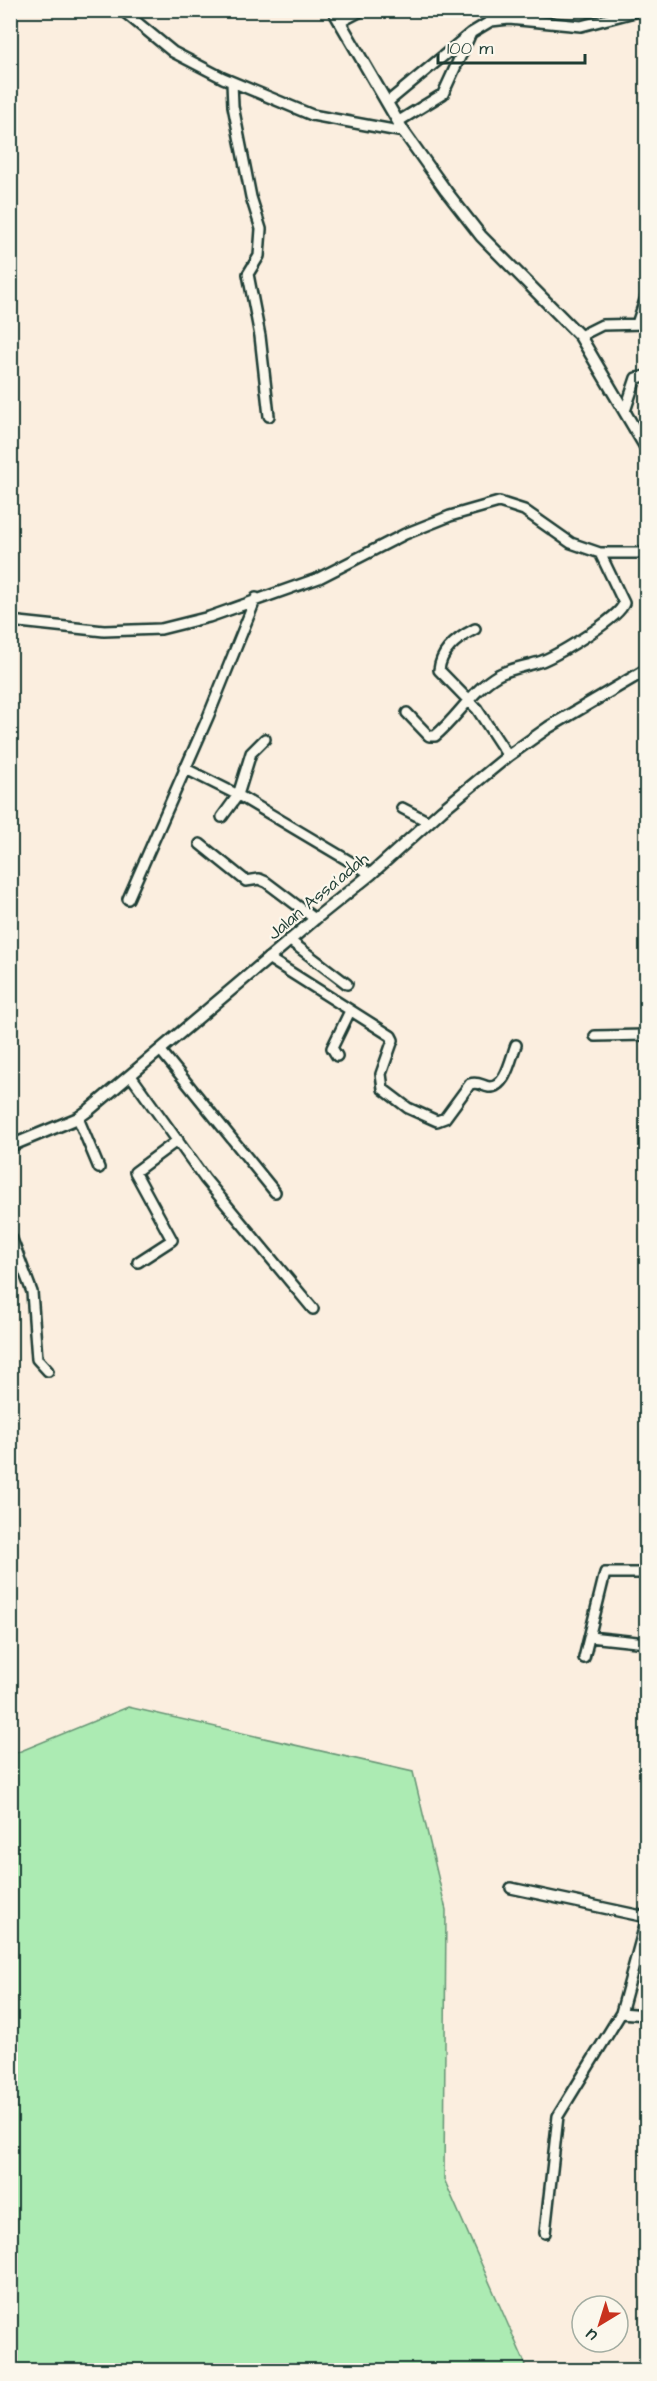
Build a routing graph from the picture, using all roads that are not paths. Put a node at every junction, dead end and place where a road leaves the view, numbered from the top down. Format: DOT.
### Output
graph roads {
  1 [pos="122,10"];
  2 [pos="333,10"];
  3 [pos="363,10"];
  4 [pos="642,10"];
  5 [pos="340,22"];
  6 [pos="471,33"];
  7 [pos="232,82"];
  8 [pos="389,101"];
  9 [pos="399,121"];
  10 [pos="404,132"];
  11 [pos="646,297"];
  12 [pos="642,324"];
  13 [pos="580,336"];
  14 [pos="646,376"];
  15 [pos="625,411"];
  16 [pos="269,416"];
  17 [pos="646,446"];
  18 [pos="600,553"];
  19 [pos="646,553"];
  20 [pos="256,598"];
  21 [pos="10,621"];
  22 [pos="475,629"];
  23 [pos="646,670"];
  24 [pos="469,700"];
  25 [pos="407,713"];
  26 [pos="265,739"];
  27 [pos="508,756"];
  28 [pos="184,768"];
  29 [pos="238,795"];
  30 [pos="402,808"];
  31 [pos="222,817"];
  32 [pos="429,822"];
  33 [pos="200,844"];
  34 [pos="371,874"];
  35 [pos="128,899"];
  36 [pos="315,919"];
  37 [pos="289,940"];
  38 [pos="268,958"];
  39 [pos="347,984"];
  40 [pos="350,1011"];
  41 [pos="646,1035"];
  42 [pos="595,1036"];
  43 [pos="516,1045"];
  44 [pos="161,1051"];
  45 [pos="337,1056"];
  46 [pos="131,1076"];
  47 [pos="78,1118"];
  48 [pos="178,1140"];
  49 [pos="10,1146"];
  50 [pos="99,1168"];
  51 [pos="275,1192"];
  52 [pos="10,1234"];
  53 [pos="138,1262"];
  54 [pos="313,1309"];
  55 [pos="48,1371"];
  56 [pos="646,1572"];
  57 [pos="590,1637"];
  58 [pos="646,1642"];
  59 [pos="584,1658"];
  60 [pos="511,1888"];
  61 [pos="646,1919"];
  62 [pos="621,2013"];
  63 [pos="646,2015"];
  64 [pos="545,2233"];
  1 -- 7 [label="street"];
  2 -- 5 [label="street"];
  3 -- 5 [label="street"];
  4 -- 6 [label="street"];
  5 -- 8 [label="street"];
  6 -- 8 [label="street"];
  6 -- 9 [label="street"];
  7 -- 10 [label="street"];
  7 -- 16 [label="street"];
  8 -- 9 [label="street"];
  9 -- 10 [label="street"];
  10 -- 13 [label="street"];
  11 -- 12 [label="street"];
  12 -- 13 [label="street"];
  13 -- 15 [label="street"];
  14 -- 15 [label="street"];
  15 -- 17 [label="street"];
  18 -- 19 [label="street"];
  18 -- 20 [label="street"];
  18 -- 24 [label="street"];
  20 -- 21 [label="street"];
  20 -- 28 [label="street"];
  22 -- 24 [label="street"];
  23 -- 27 [label="street, Jalan Assa'adah"];
  24 -- 25 [label="street"];
  24 -- 27 [label="street"];
  26 -- 29 [label="street"];
  27 -- 32 [label="street, Jalan Assa'adah"];
  28 -- 29 [label="street"];
  28 -- 35 [label="street"];
  29 -- 31 [label="street"];
  29 -- 34 [label="street"];
  30 -- 32 [label="street"];
  32 -- 34 [label="street, Jalan Assa'adah"];
  33 -- 36 [label="street"];
  34 -- 36 [label="street, Jalan Assa'adah"];
  36 -- 37 [label="street, Jalan Assa'adah"];
  37 -- 38 [label="street, Jalan Assa'adah"];
  37 -- 39 [label="street"];
  38 -- 40 [label="street"];
  38 -- 44 [label="street, Jalan Assa'adah"];
  40 -- 43 [label="street"];
  40 -- 45 [label="street"];
  41 -- 42 [label="street"];
  44 -- 46 [label="street, Jalan Assa'adah"];
  44 -- 51 [label="street"];
  46 -- 47 [label="street, Jalan Assa'adah"];
  46 -- 48 [label="street"];
  47 -- 49 [label="street, Jalan Assa'adah"];
  47 -- 50 [label="street"];
  48 -- 53 [label="street"];
  48 -- 54 [label="street"];
  52 -- 55 [label="street"];
  56 -- 57 [label="street"];
  57 -- 58 [label="street"];
  57 -- 59 [label="street"];
  60 -- 61 [label="street"];
  61 -- 62 [label="street"];
  62 -- 63 [label="street"];
  62 -- 64 [label="street"];
}
